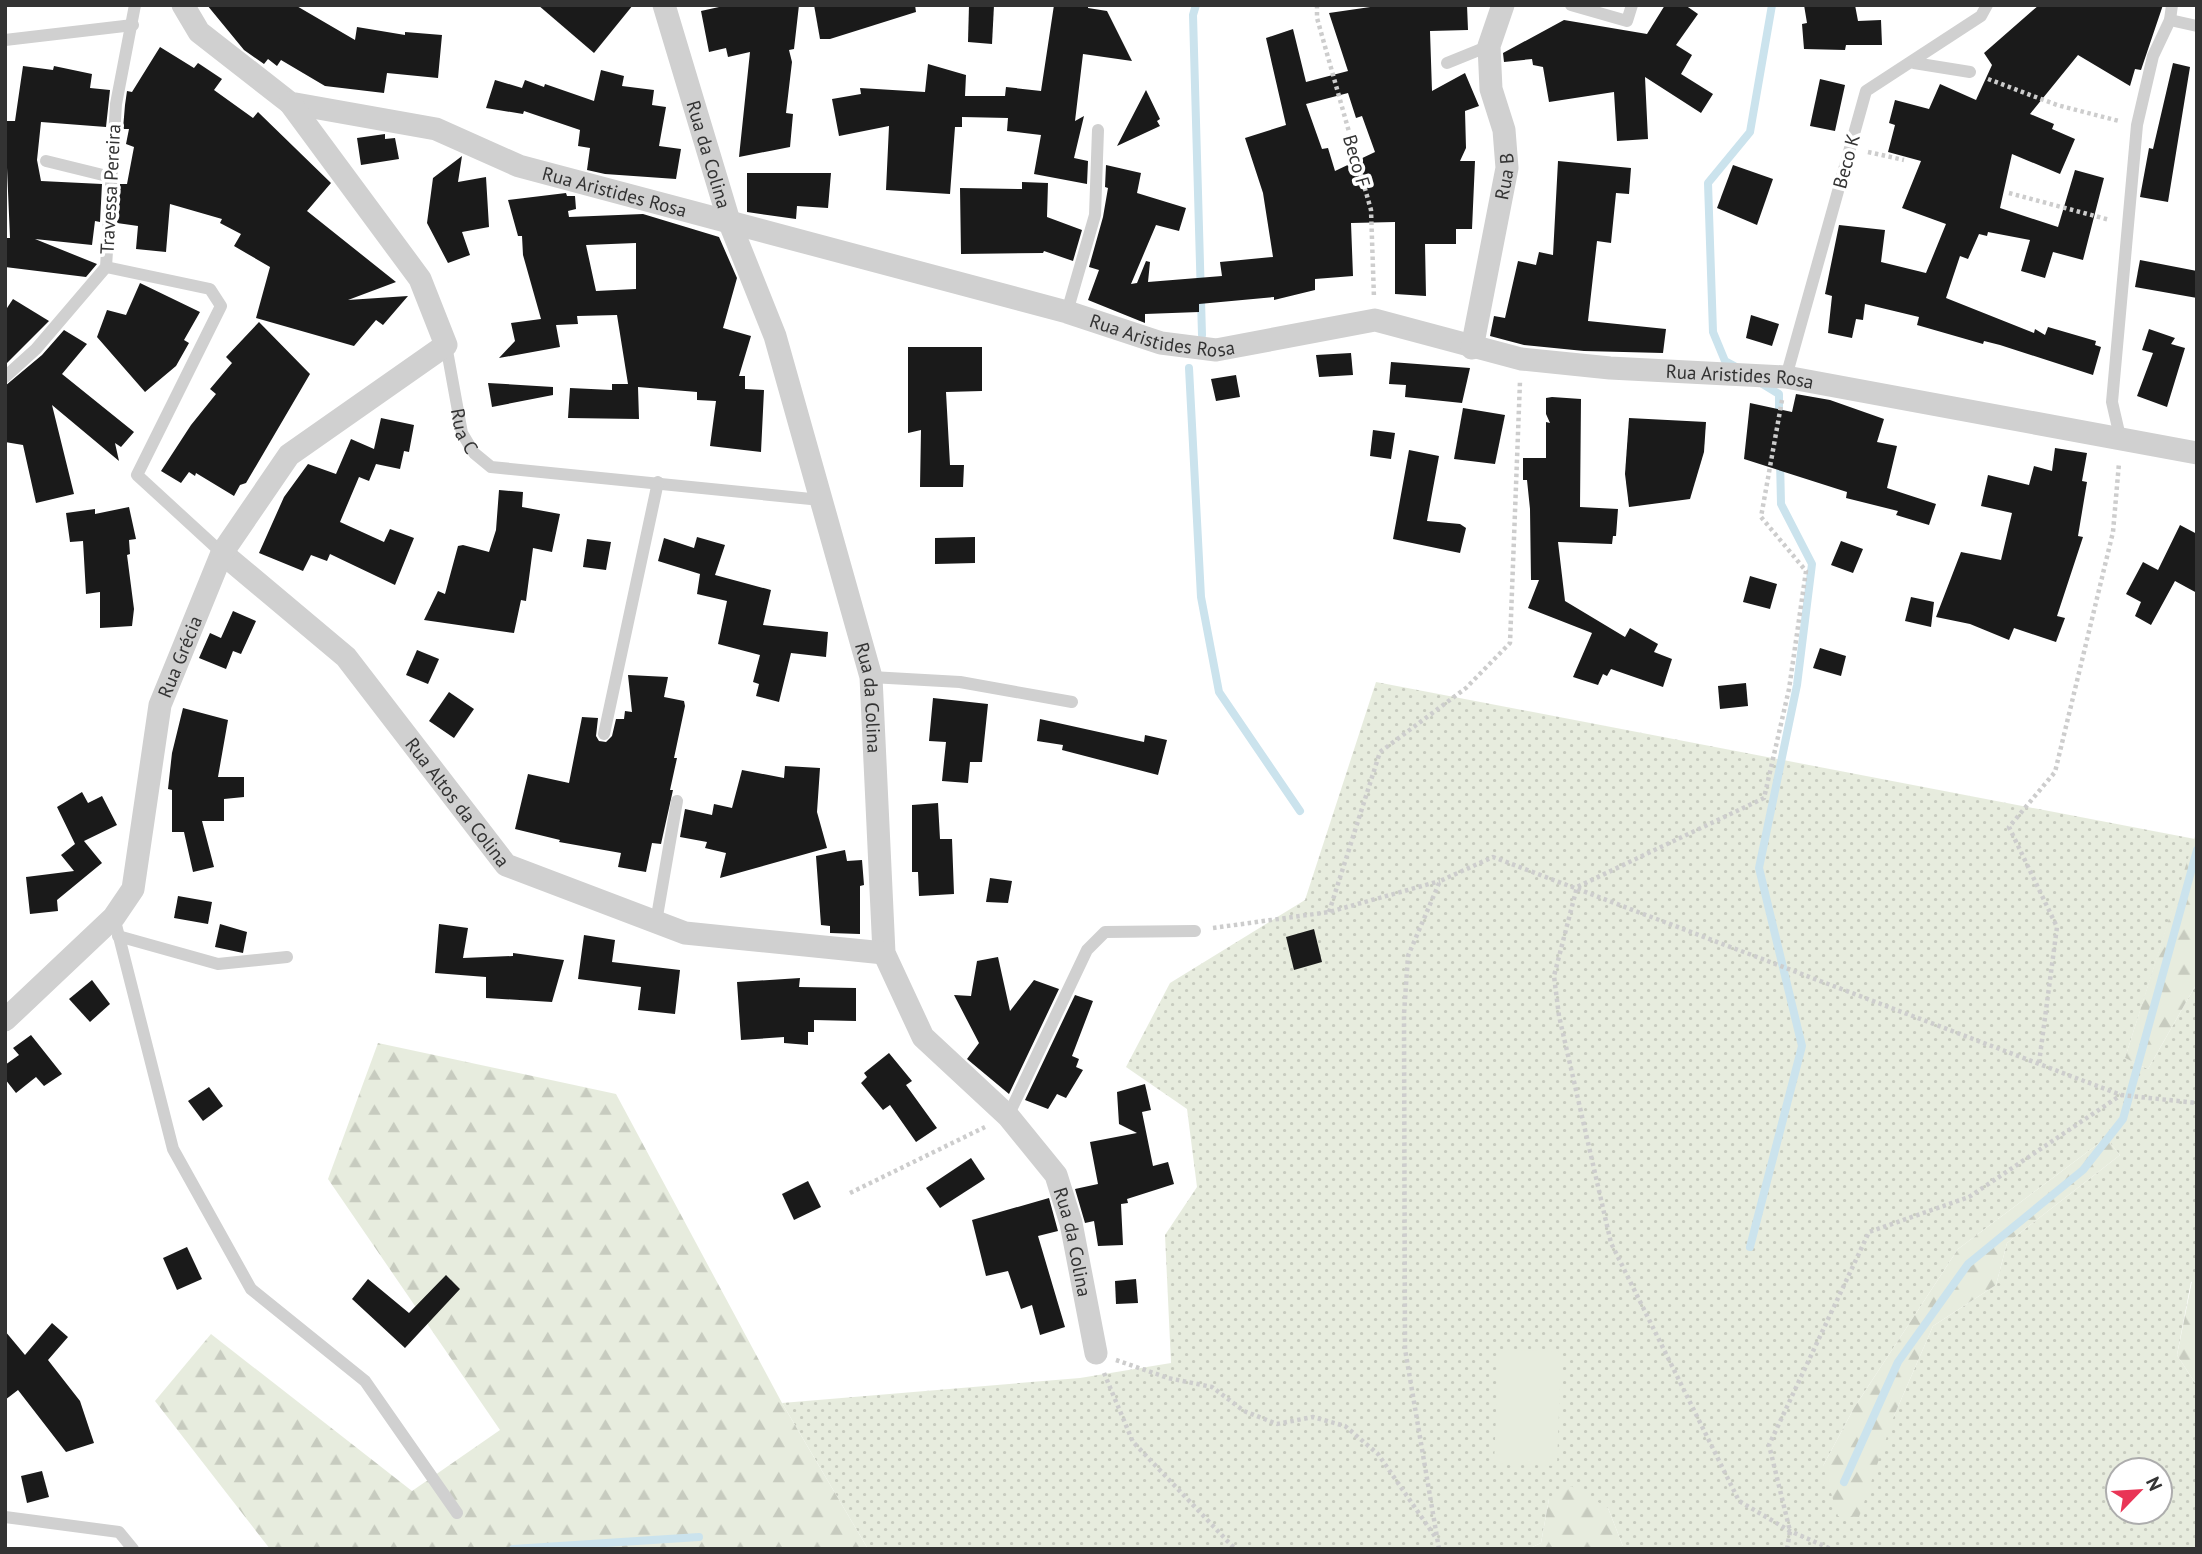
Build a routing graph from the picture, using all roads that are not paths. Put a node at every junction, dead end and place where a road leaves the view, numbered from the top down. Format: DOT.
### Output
graph roads {
  1 [pos="135,5"];
  2 [pos="183,5"];
  3 [pos="664,5"];
  4 [pos="1503,5"];
  5 [pos="1570,5"];
  6 [pos="1632,5"];
  7 [pos="1987,5"];
  8 [pos="2172,5"];
  9 [pos="2170,20"];
  10 [pos="133,25"];
  11 [pos="2197,26"];
  12 [pos="5,40"];
  13 [pos="1489,46"];
  14 [pos="1447,63"];
  15 [pos="1914,63"];
  16 [pos="1970,72"];
  17 [pos="290,103"];
  18 [pos="1098,130"];
  19 [pos="46,161"];
  20 [pos="111,177"];
  21 [pos="730,221"];
  22 [pos="106,267"];
  23 [pos="1067,312"];
  24 [pos="446,345"];
  25 [pos="1472,348"];
  26 [pos="1786,376"];
  27 [pos="5,377"];
  28 [pos="2121,441"];
  29 [pos="2197,453"];
  30 [pos="658,482"];
  31 [pos="821,500"];
  32 [pos="222,553"];
  33 [pos="871,677"];
  34 [pos="1072,702"];
  35 [pos="604,734"];
  36 [pos="677,800"];
  37 [pos="656,922"];
  38 [pos="116,926"];
  39 [pos="1195,930"];
  40 [pos="884,953"];
  41 [pos="287,957"];
  42 [pos="5,1020"];
  43 [pos="1008,1116"];
  44 [pos="1096,1353"];
  45 [pos="457,1513"];
  46 [pos="5,1517"];
  47 [pos="133,1549"];
  1 -- 10 [label="lane, Travessa Pereira"];
  2 -- 17 [label="street, Rua Aristides Rosa"];
  3 -- 21 [label="street, Rua da Colina"];
  4 -- 13 [label="street, Rua B"];
  5 -- 6 [label="lane"];
  7 -- 15 [label="lane, Beco K"];
  8 -- 9 [label="lane"];
  9 -- 11 [label="lane"];
  9 -- 28 [label="lane"];
  10 -- 12 [label="lane"];
  10 -- 20 [label="lane, Travessa Pereira"];
  13 -- 14 [label="lane"];
  13 -- 25 [label="street, Rua B"];
  15 -- 16 [label="lane"];
  15 -- 26 [label="lane, Beco K"];
  17 -- 21 [label="street, Rua Aristides Rosa"];
  17 -- 24 [label="street, Rua C"];
  18 -- 23 [label="lane"];
  19 -- 20 [label="lane"];
  20 -- 22 [label="lane, Travessa Pereira"];
  21 -- 23 [label="street, Rua Aristides Rosa"];
  21 -- 31 [label="street, Rua da Colina"];
  22 -- 27 [label="lane, Travessa Pereira"];
  22 -- 32 [label="lane"];
  23 -- 25 [label="street, Rua Aristides Rosa"];
  24 -- 30 [label="lane, Rua C"];
  24 -- 32 [label="street, Rua Grécia"];
  25 -- 26 [label="street, Rua Aristides Rosa"];
  26 -- 28 [label="street, Rua Aristides Rosa"];
  28 -- 29 [label="street, Rua Aristides Rosa"];
  30 -- 31 [label="lane, Rua C"];
  30 -- 35 [label="lane"];
  31 -- 33 [label="street, Rua da Colina"];
  32 -- 37 [label="street, Rua Altos da Colina"];
  32 -- 38 [label="street, Rua Grécia"];
  33 -- 34 [label="lane"];
  33 -- 40 [label="street, Rua da Colina"];
  36 -- 37 [label="lane"];
  37 -- 40 [label="street, Rua Altos da Colina"];
  38 -- 41 [label="lane"];
  38 -- 42 [label="street, Rua Grécia"];
  38 -- 45 [label="lane"];
  39 -- 43 [label="lane"];
  40 -- 43 [label="street, Rua da Colina"];
  43 -- 44 [label="street, Rua da Colina"];
  46 -- 47 [label="lane"];
}
